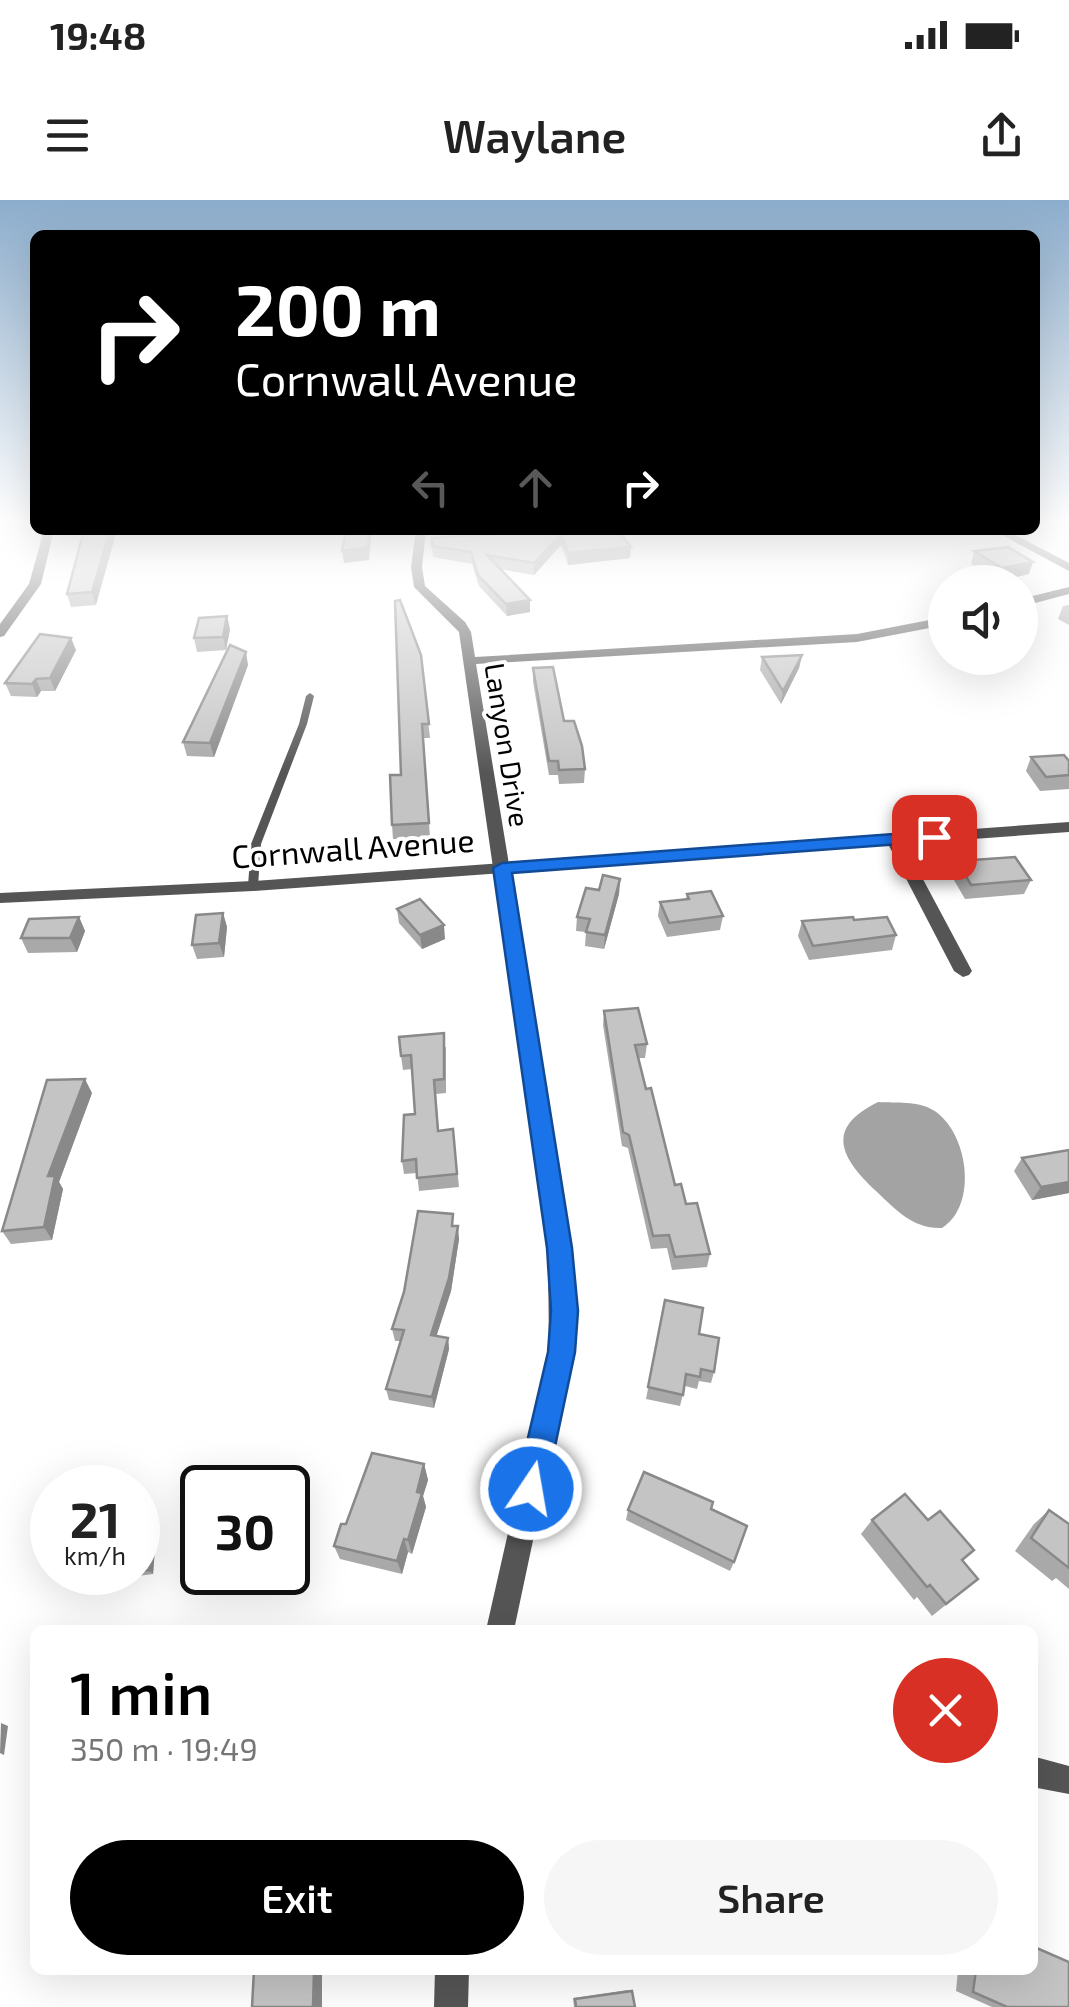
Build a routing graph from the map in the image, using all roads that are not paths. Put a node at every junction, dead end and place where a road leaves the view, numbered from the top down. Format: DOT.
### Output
graph roads {
  1 [pos="20,604"];
  2 [pos="441,604"];
  3 [pos="928,624"];
  4 [pos="0,633"];
  5 [pos="469,660"];
  6 [pos="310,696"];
  7 [pos="1069,827"];
  8 [pos="894,840"];
  9 [pos="502,868"];
  10 [pos="253,886"];
  11 [pos="0,898"];
  12 [pos="963,970"];
  13 [pos="507,1625"];
  14 [pos="1038,1773"];
  15 [pos="1066,1780"];
  16 [pos="452,1975"];
  17 [pos="451,2007"];
  1 -- 4 [label="street"];
  2 -- 5 [label="street, Lanyon Drive"];
  3 -- 5 [label="street"];
  5 -- 9 [label="street, Lanyon Drive"];
  6 -- 10 [label="lane"];
  7 -- 8 [label="street, Cornwall Avenue"];
  8 -- 9 [label="street, Cornwall Avenue"];
  8 -- 12 [label="street"];
  9 -- 10 [label="street, Cornwall Avenue"];
  9 -- 13 [label="street, Lanyon Drive"];
  10 -- 11 [label="street, Cornwall Avenue"];
  14 -- 15 [label="street"];
  16 -- 17 [label="street"];
}
